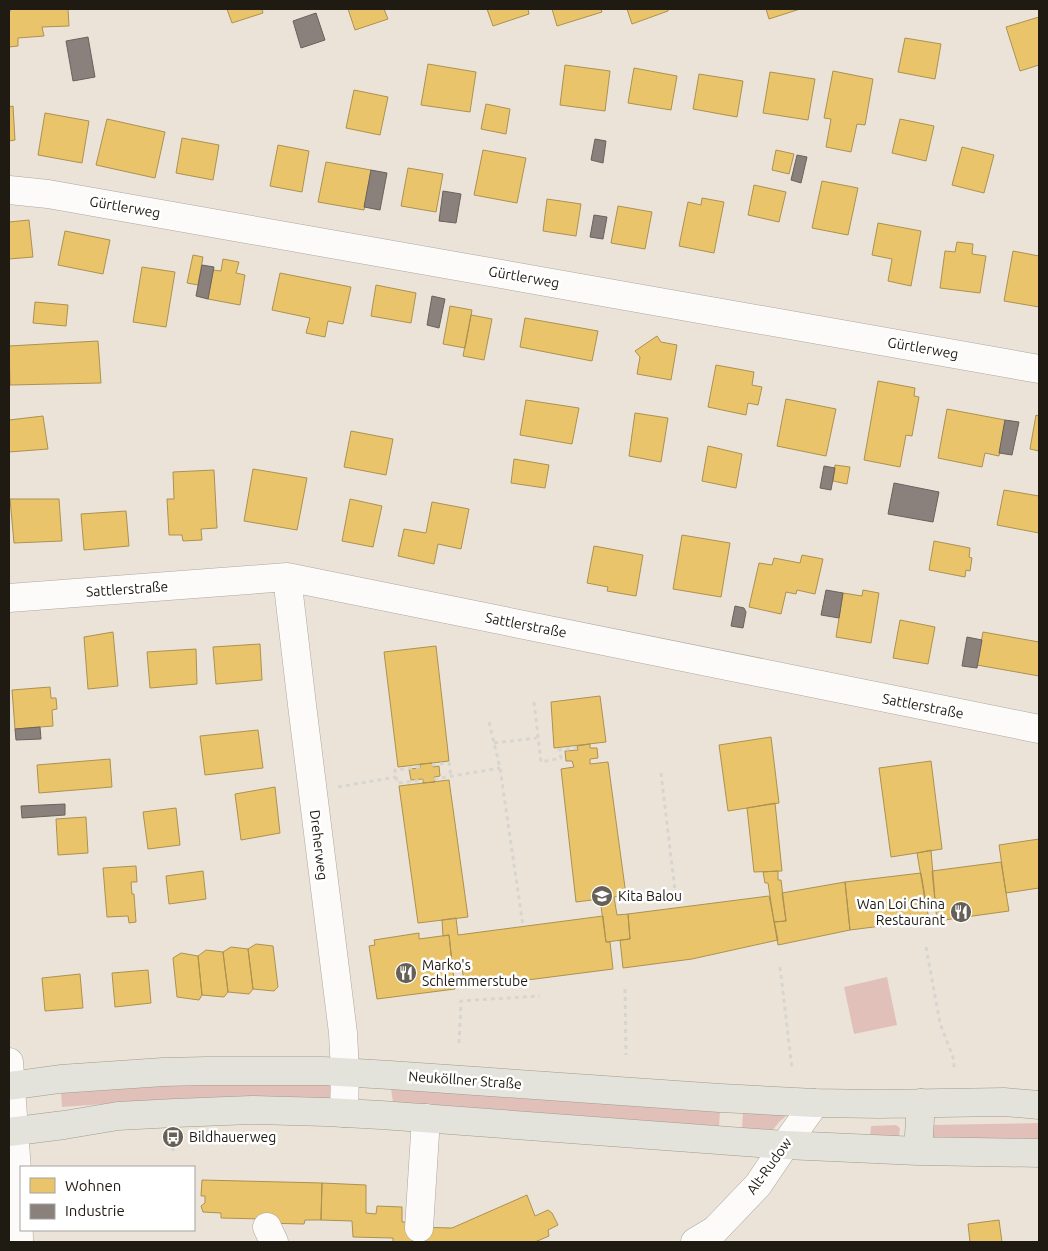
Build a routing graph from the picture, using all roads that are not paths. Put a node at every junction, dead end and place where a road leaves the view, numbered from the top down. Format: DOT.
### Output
graph roads {
  1 [pos="9,190"];
  2 [pos="1039,369"];
  3 [pos="287,577"];
  4 [pos="9,598"];
  5 [pos="1039,729"];
  6 [pos="345,1072"];
  7 [pos="9,1078"];
  8 [pos="815,1103"];
  9 [pos="921,1103"];
  10 [pos="1039,1105"];
  11 [pos="344,1113"];
  12 [pos="426,1118"];
  13 [pos="11,1132"];
  14 [pos="785,1145"];
  15 [pos="918,1151"];
  16 [pos="1039,1153"];
  17 [pos="419,1228"];
  18 [pos="19,1242"];
  19 [pos="694,1242"];
  1 -- 2 [label="street, Gürtlerweg"];
  3 -- 4 [label="street, Sattlerstraße"];
  3 -- 5 [label="street, Sattlerstraße"];
  3 -- 6 [label="street, Dreherweg"];
  6 -- 7 [label="main road, Neuköllner Straße"];
  6 -- 8 [label="main road, Neuköllner Straße"];
  6 -- 11 [label="street, Dreherweg"];
  7 -- 13 [label="street"];
  8 -- 9 [label="main road, Neuköllner Straße"];
  8 -- 14 [label="street, Alt-Rudow"];
  9 -- 10 [label="main road, Neuköllner Straße"];
  9 -- 15 [label="main road"];
  11 -- 12 [label="main road"];
  11 -- 13 [label="main road"];
  12 -- 14 [label="main road"];
  12 -- 17 [label="street"];
  13 -- 18 [label="street"];
  14 -- 15 [label="main road"];
  14 -- 19 [label="street, Alt-Rudow"];
  15 -- 16 [label="main road"];
}
